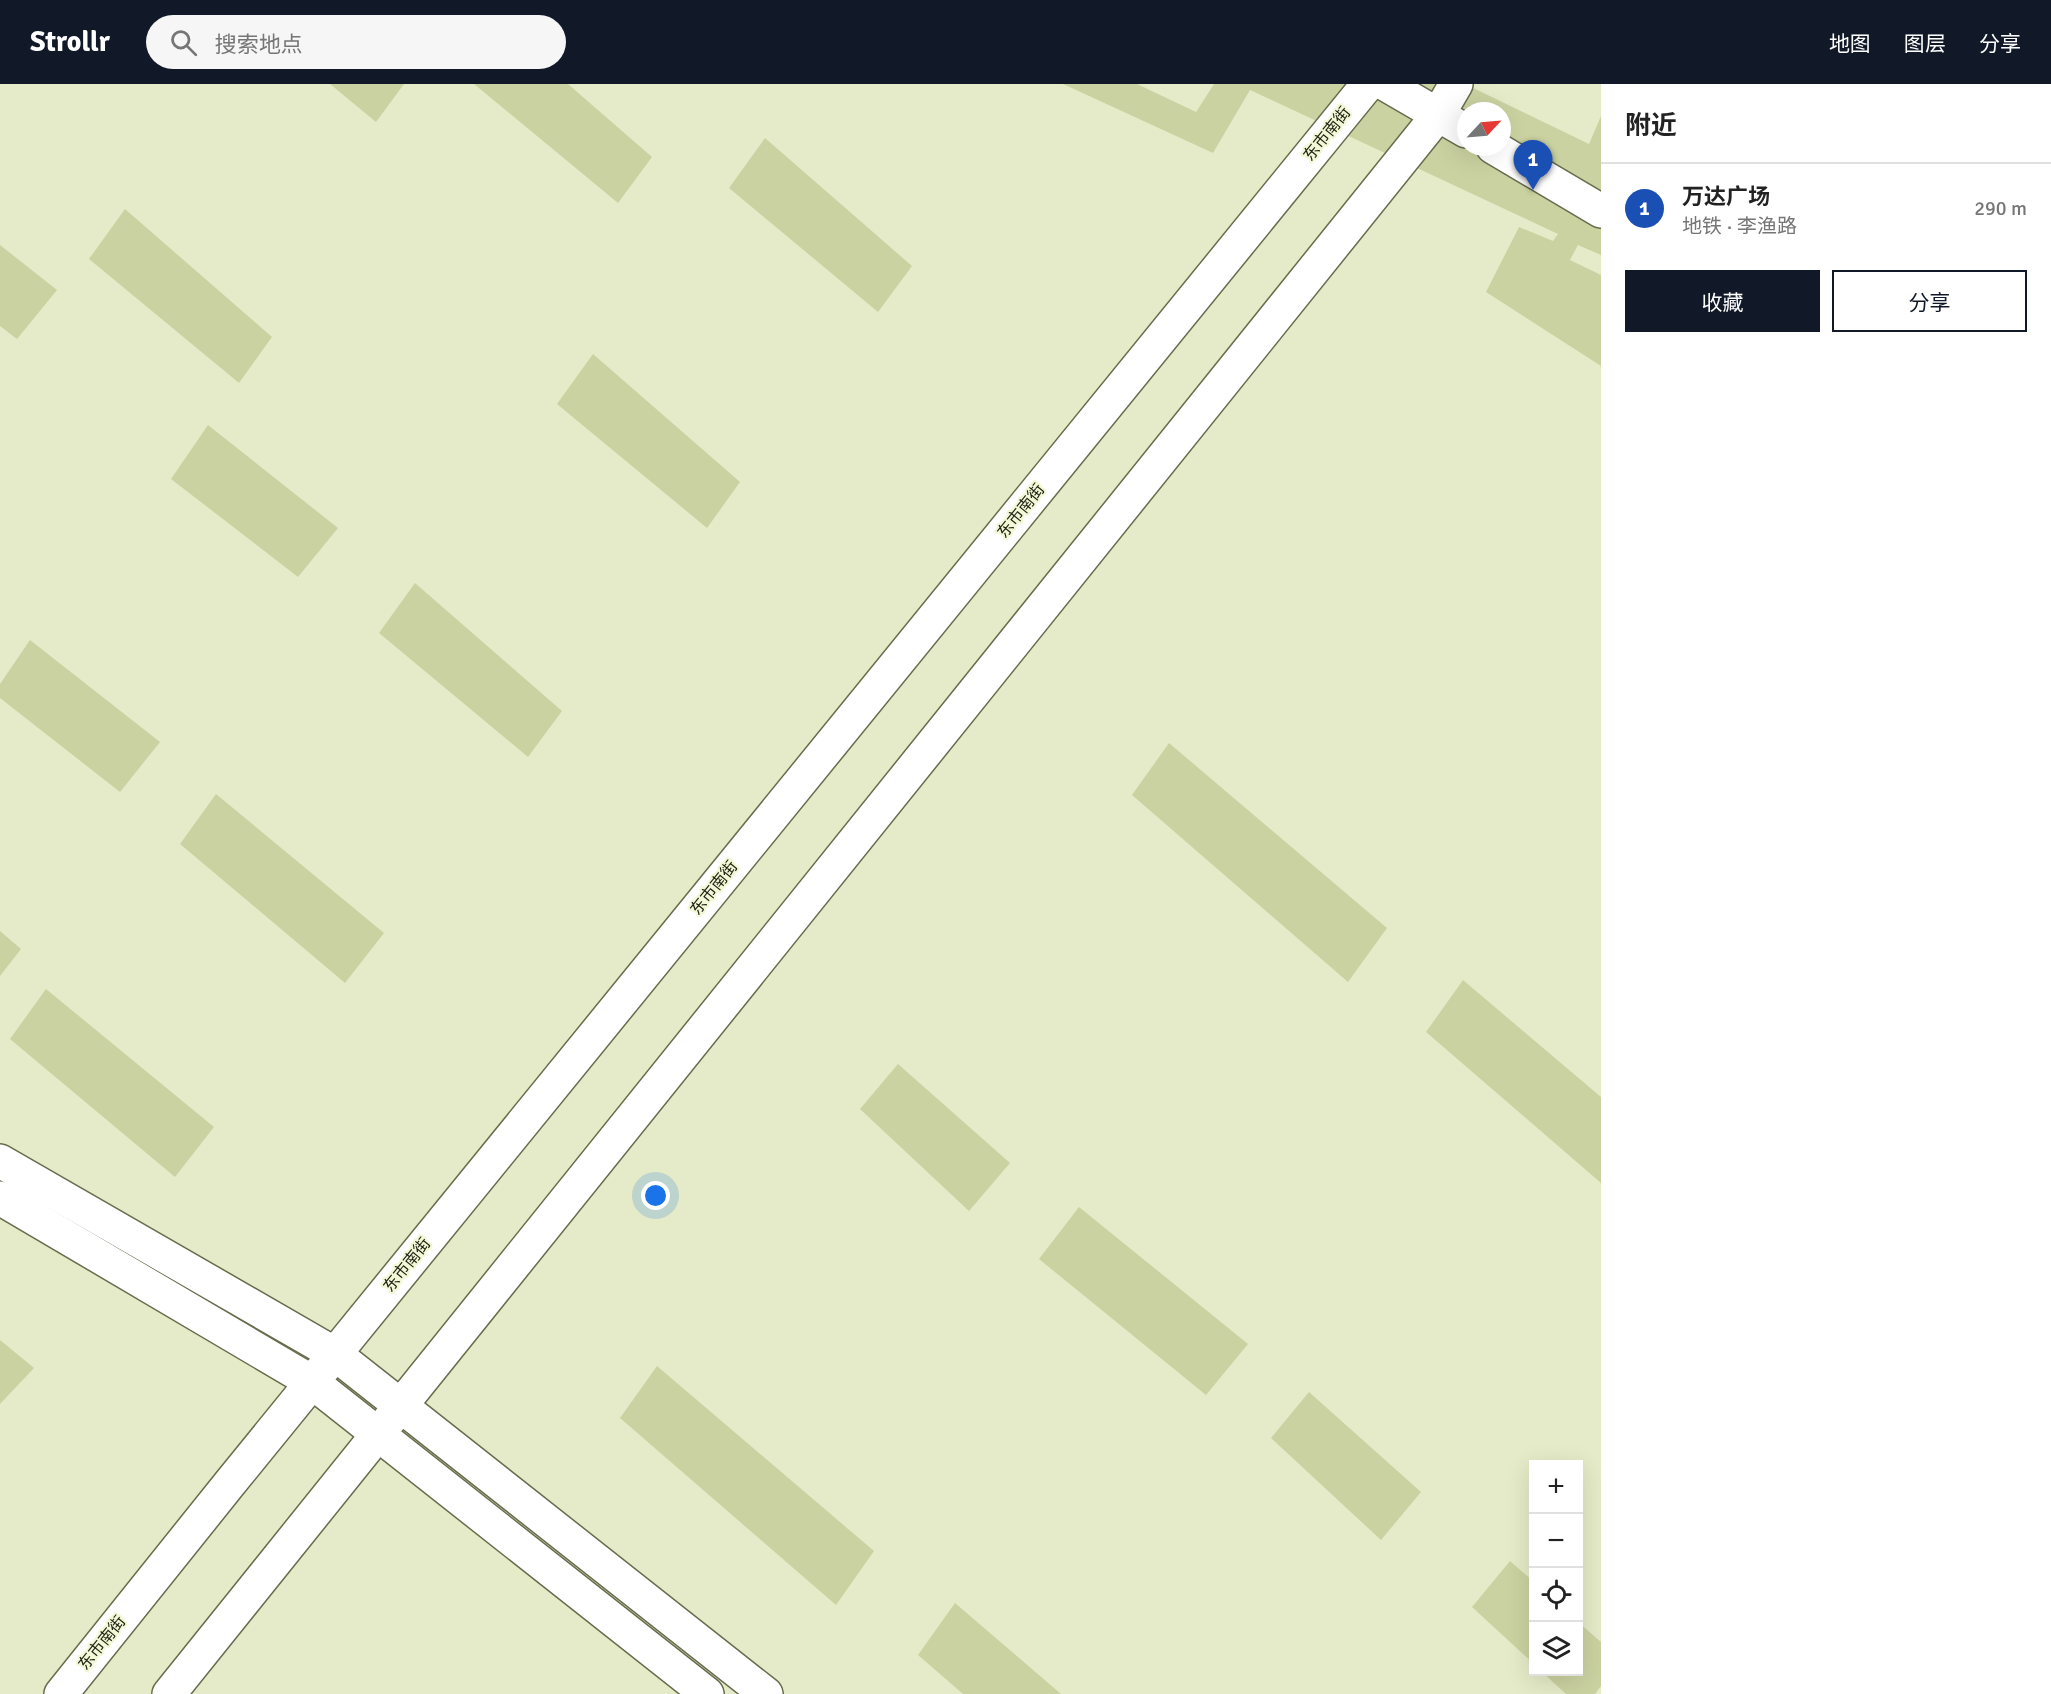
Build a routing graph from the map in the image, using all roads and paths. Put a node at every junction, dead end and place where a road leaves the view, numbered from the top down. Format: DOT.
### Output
graph roads {
  1 [pos="1368,84"];
  2 [pos="1385,84"];
  3 [pos="1456,84"];
  4 [pos="1452,123"];
  5 [pos="1508,156"];
  6 [pos="1601,211"];
  7 [pos="0,1161"];
  8 [pos="0,1198"];
  9 [pos="335,1354"];
  10 [pos="312,1382"];
  11 [pos="401,1405"];
  12 [pos="378,1434"];
  13 [pos="61,1694"];
  14 [pos="170,1694"];
  15 [pos="707,1694"];
  16 [pos="766,1694"];
  1 -- 9 [label="main road, 东市南街"];
  2 -- 4 [label="main road"];
  3 -- 4 [label="main road"];
  4 -- 11 [label="main road"];
  5 -- 6 [label="main road"];
  7 -- 9 [label="main road"];
  8 -- 10 [label="main road"];
  9 -- 10 [label="main road, 东市南街"];
  9 -- 11 [label="main road"];
  10 -- 12 [label="main road"];
  10 -- 13 [label="main road, 东市南街"];
  11 -- 12 [label="main road"];
  11 -- 16 [label="main road"];
  12 -- 14 [label="main road"];
  12 -- 15 [label="main road"];
}
